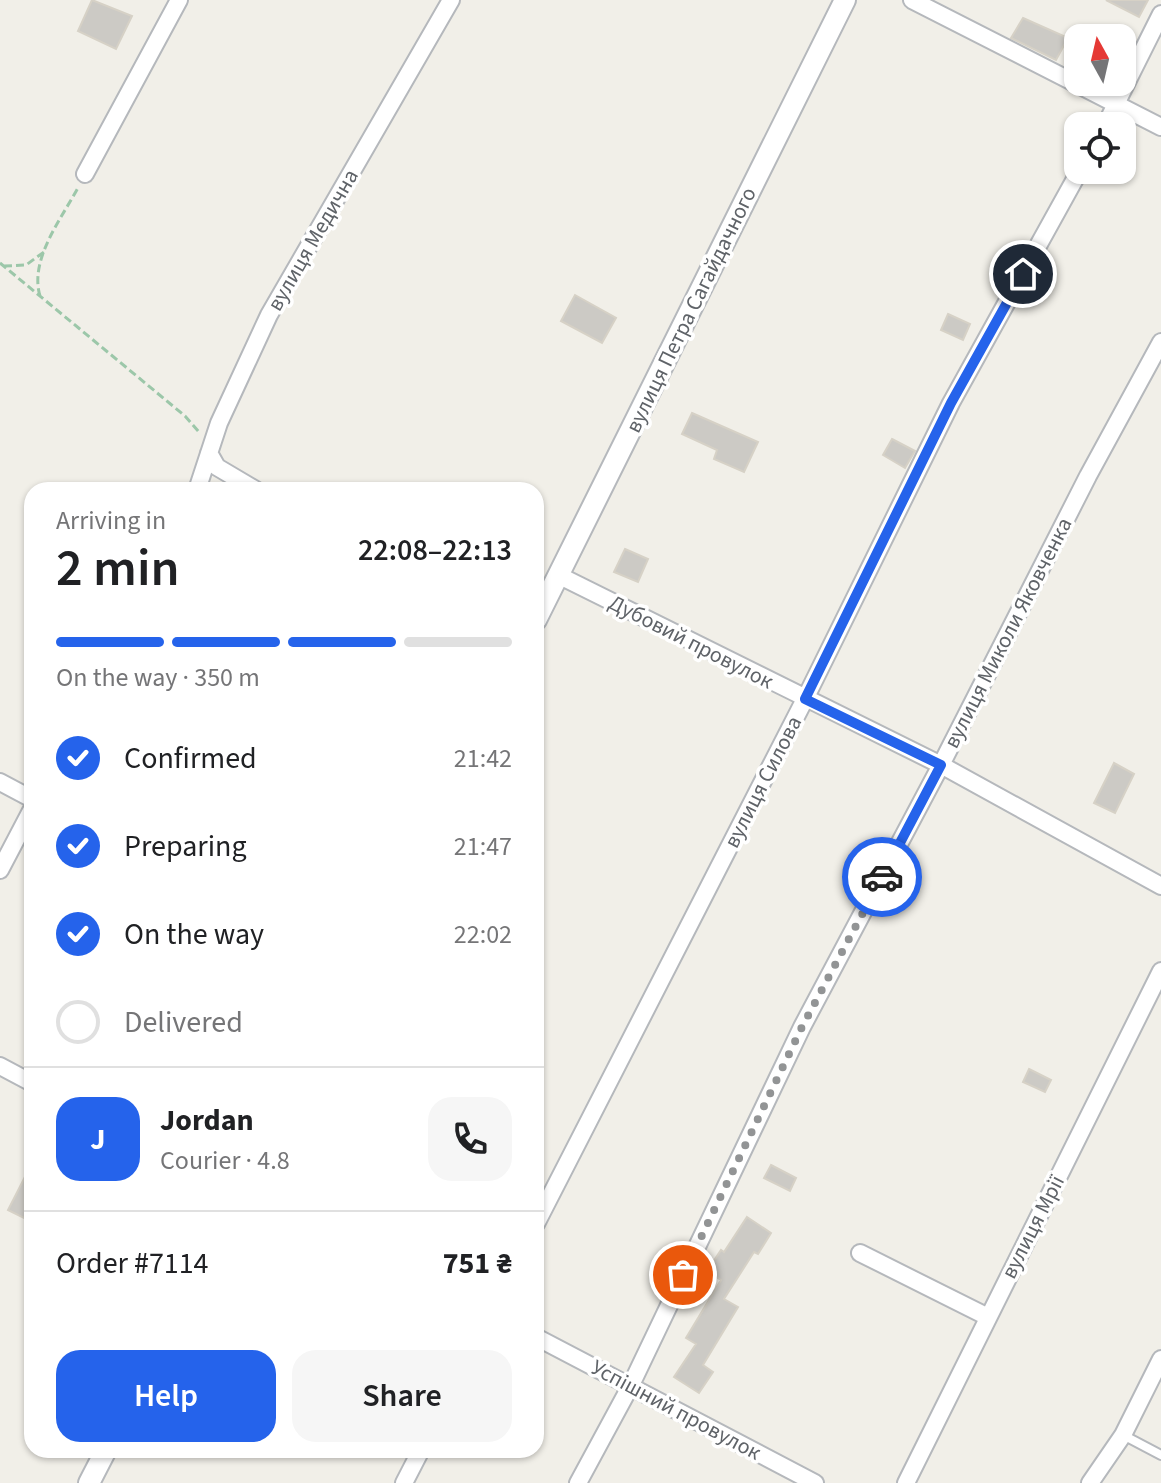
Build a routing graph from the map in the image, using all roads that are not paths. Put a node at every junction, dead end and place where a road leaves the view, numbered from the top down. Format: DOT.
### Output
graph roads {
  1 [pos="179,0"];
  2 [pos="451,0"];
  3 [pos="845,0"];
  4 [pos="912,0"];
  5 [pos="1161,14"];
  6 [pos="1117,103"];
  7 [pos="1112,112"];
  8 [pos="1161,127"];
  9 [pos="85,174"];
  10 [pos="1072,184"];
  11 [pos="1161,342"];
  12 [pos="209,453"];
  13 [pos="200,482"];
  14 [pos="242,482"];
  15 [pos="560,576"];
  16 [pos="544,605"];
  17 [pos="805,699"];
  18 [pos="941,765"];
  19 [pos="0,782"];
  20 [pos="24,795"];
  21 [pos="24,824"];
  22 [pos="0,870"];
  23 [pos="1161,886"];
  24 [pos="1161,971"];
  25 [pos="0,1066"];
  26 [pos="24,1079"];
  27 [pos="544,1208"];
  28 [pos="860,1253"];
  29 [pos="988,1317"];
  30 [pos="544,1341"];
  31 [pos="1161,1359"];
  32 [pos="631,1385"];
  33 [pos="1123,1435"];
  34 [pos="1161,1455"];
  35 [pos="102,1458"];
  36 [pos="417,1458"];
  37 [pos="89,1483"];
  38 [pos="404,1483"];
  39 [pos="578,1483"];
  40 [pos="815,1483"];
  41 [pos="906,1483"];
  42 [pos="1090,1483"];
  1 -- 9 [label="street"];
  2 -- 12 [label="street, вулиця Медична"];
  3 -- 15 [label="street, вулиця Петра Сагайдачного"];
  4 -- 6 [label="street"];
  5 -- 6 [label="street"];
  6 -- 7 [label="street"];
  6 -- 8 [label="street"];
  10 -- 17 [label="street, вулиця Силова"];
  11 -- 18 [label="street, вулиця Миколи Яковченка"];
  12 -- 13 [label="street, вулиця Медична"];
  12 -- 14 [label="street"];
  15 -- 16 [label="street, вулиця Петра Сагайдачного"];
  15 -- 17 [label="street, Дубовий провулок"];
  17 -- 18 [label="street, Дубовий провулок"];
  17 -- 27 [label="street, вулиця Силова"];
  18 -- 23 [label="street, Дубовий провулок"];
  18 -- 32 [label="street, вулиця Миколи Яковченка"];
  19 -- 20 [label="street"];
  21 -- 22 [label="street"];
  24 -- 29 [label="street, вулиця Мрії"];
  25 -- 26 [label="street"];
  28 -- 29 [label="street"];
  29 -- 41 [label="street, вулиця Мрії"];
  30 -- 32 [label="street, Успішний провулок"];
  31 -- 33 [label="street"];
  32 -- 39 [label="street, вулиця Миколи Яковченка"];
  32 -- 40 [label="street, Успішний провулок"];
  33 -- 34 [label="lane"];
  33 -- 42 [label="street"];
  35 -- 37 [label="street"];
  36 -- 38 [label="street"];
}
